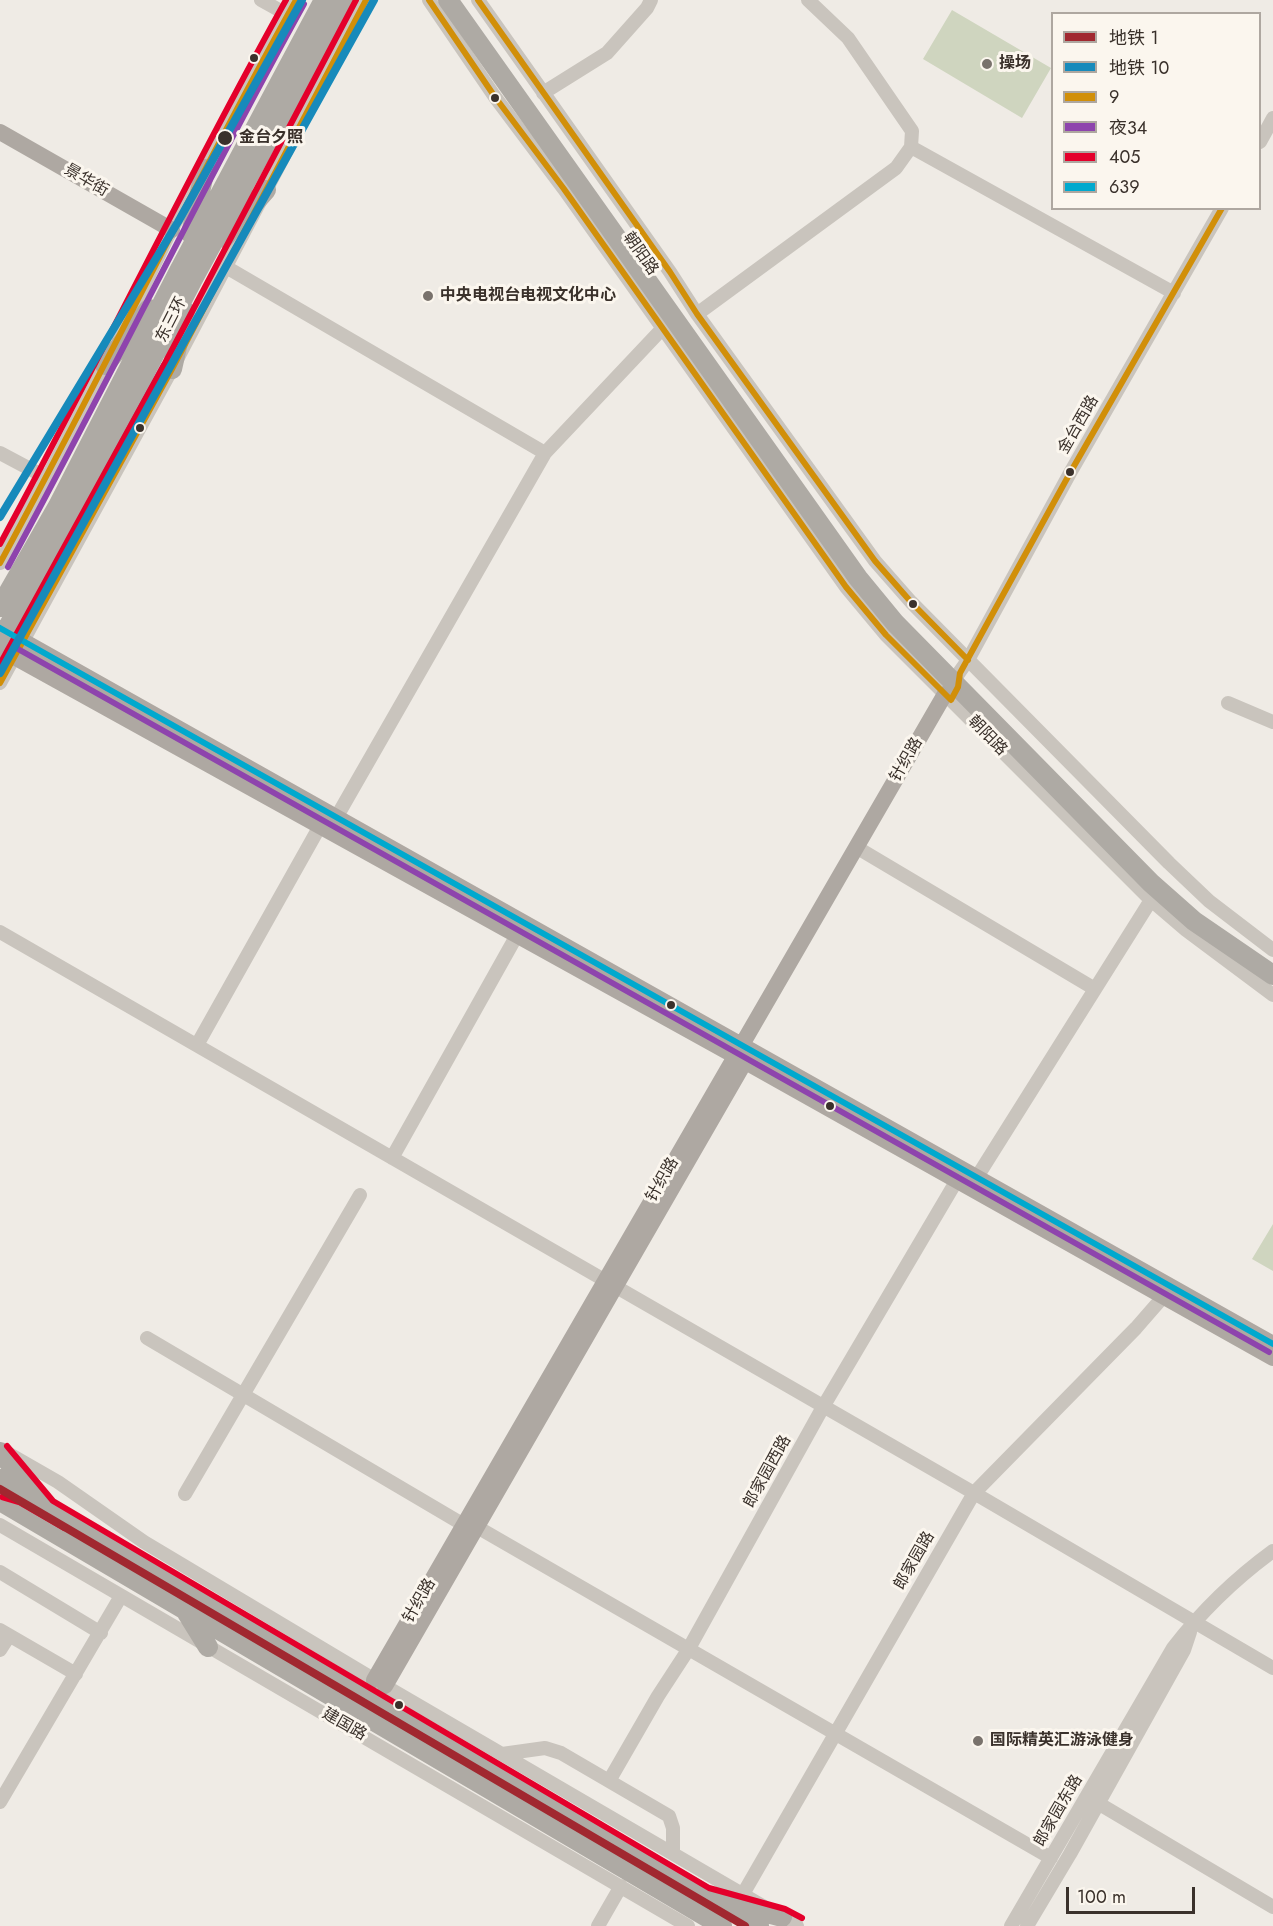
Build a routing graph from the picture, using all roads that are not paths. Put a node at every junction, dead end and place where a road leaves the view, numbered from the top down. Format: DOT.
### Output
graph roads {
  1 [pos="261,0"];
  2 [pos="296,0"];
  3 [pos="324,0"];
  4 [pos="344,0"];
  5 [pos="366,0"];
  6 [pos="429,0"];
  7 [pos="447,0"];
  8 [pos="461,0"];
  9 [pos="478,0"];
  10 [pos="651,0"];
  11 [pos="808,0"];
  12 [pos="288,15"];
  13 [pos="315,33"];
  14 [pos="543,93"];
  15 [pos="1273,118"];
  16 [pos="0,132"];
  17 [pos="1261,140"];
  18 [pos="0,143"];
  19 [pos="911,147"];
  20 [pos="205,169"];
  21 [pos="266,190"];
  22 [pos="1221,210"];
  23 [pos="170,234"];
  24 [pos="226,267"];
  25 [pos="190,268"];
  26 [pos="1174,293"];
  27 [pos="697,314"];
  28 [pos="662,329"];
  29 [pos="105,365"];
  30 [pos="172,369"];
  31 [pos="0,453"];
  32 [pos="546,453"];
  33 [pos="47,478"];
  34 [pos="65,511"];
  35 [pos="0,563"];
  36 [pos="0,607"];
  37 [pos="0,628"];
  38 [pos="0,640"];
  39 [pos="24,642"];
  40 [pos="8,653"];
  41 [pos="956,682"];
  42 [pos="0,683"];
  43 [pos="1228,703"];
  44 [pos="1273,722"];
  45 [pos="336,818"];
  46 [pos="320,826"];
  47 [pos="860,850"];
  48 [pos="1151,900"];
  49 [pos="1197,916"];
  50 [pos="0,932"];
  51 [pos="517,935"];
  52 [pos="1273,950"];
  53 [pos="1273,967"];
  54 [pos="1273,975"];
  55 [pos="1095,989"];
  56 [pos="1273,995"];
  57 [pos="196,1045"];
  58 [pos="743,1054"];
  59 [pos="392,1158"];
  60 [pos="977,1177"];
  61 [pos="957,1180"];
  62 [pos="360,1195"];
  63 [pos="610,1284"];
  64 [pos="1168,1292"];
  65 [pos="147,1338"];
  66 [pos="1273,1344"];
  67 [pos="1273,1358"];
  68 [pos="243,1395"];
  69 [pos="823,1407"];
  70 [pos="0,1450"];
  71 [pos="0,1467"];
  72 [pos="0,1479"];
  73 [pos="974,1493"];
  74 [pos="185,1494"];
  75 [pos="10,1503"];
  76 [pos="47,1508"];
  77 [pos="0,1526"];
  78 [pos="470,1526"];
  79 [pos="1273,1551"];
  80 [pos="0,1572"];
  81 [pos="121,1596"];
  82 [pos="183,1609"];
  83 [pos="1194,1622"];
  84 [pos="4,1633"];
  85 [pos="101,1633"];
  86 [pos="208,1647"];
  87 [pos="0,1650"];
  88 [pos="688,1650"];
  89 [pos="1273,1668"];
  90 [pos="76,1674"];
  91 [pos="379,1683"];
  92 [pos="836,1733"];
  93 [pos="502,1754"];
  94 [pos="609,1781"];
  95 [pos="1093,1800"];
  96 [pos="0,1802"];
  97 [pos="673,1853"];
  98 [pos="1051,1858"];
  99 [pos="621,1886"];
  100 [pos="743,1894"];
  101 [pos="1273,1906"];
  102 [pos="703,1916"];
  103 [pos="790,1922"];
  104 [pos="598,1926"];
  105 [pos="722,1926"];
  106 [pos="759,1926"];
  107 [pos="1011,1926"];
  108 [pos="1027,1926"];
  1 -- 12 [label="street"];
  2 -- 12 [label="street"];
  3 -- 13 [label="highway, 东三环"];
  4 -- 13 [label="highway, 东三环"];
  5 -- 21 [label="street"];
  6 -- 28 [label="street, 朝阳路"];
  7 -- 41 [label="highway, 朝阳路"];
  8 -- 41 [label="highway, 朝阳路"];
  9 -- 14 [label="street, 朝阳路"];
  10 -- 14 [label="street"];
  11 -- 19 [label="street"];
  12 -- 20 [label="street"];
  13 -- 25 [label="highway, 东三环"];
  14 -- 27 [label="street, 朝阳路"];
  15 -- 17 [label="street"];
  16 -- 23 [label="main road, 景华街"];
  18 -- 23 [label="main road, 景华街"];
  19 -- 26 [label="street"];
  19 -- 27 [label="street"];
  20 -- 23 [label="street"];
  20 -- 25 [label="highway"];
  21 -- 24 [label="street"];
  21 -- 25 [label="highway"];
  22 -- 26 [label="street, 金台西路"];
  23 -- 29 [label="street"];
  24 -- 30 [label="street"];
  24 -- 32 [label="street"];
  25 -- 29 [label="highway"];
  25 -- 30 [label="highway"];
  25 -- 34 [label="highway, 东三环"];
  26 -- 41 [label="street, 金台西路"];
  27 -- 41 [label="street, 朝阳路"];
  28 -- 32 [label="street"];
  28 -- 41 [label="street, 朝阳路"];
  29 -- 33 [label="street"];
  30 -- 39 [label="street"];
  31 -- 33 [label="street"];
  32 -- 45 [label="street"];
  33 -- 35 [label="street"];
  34 -- 36 [label="highway, 东三环"];
  34 -- 38 [label="highway, 东三环"];
  37 -- 39 [label="main road"];
  39 -- 40 [label="street"];
  39 -- 45 [label="main road"];
  40 -- 42 [label="street"];
  40 -- 46 [label="main road"];
  41 -- 47 [label="main road, 针织路"];
  41 -- 48 [label="street, 朝阳路"];
  41 -- 49 [label="street, 朝阳路"];
  41 -- 49 [label="highway, 朝阳路"];
  43 -- 44 [label="street"];
  45 -- 58 [label="main road"];
  46 -- 51 [label="main road"];
  46 -- 57 [label="street"];
  47 -- 55 [label="street"];
  47 -- 58 [label="main road, 针织路"];
  48 -- 49 [label="street, 朝阳路"];
  48 -- 55 [label="street"];
  49 -- 52 [label="street, 朝阳路"];
  49 -- 53 [label="highway, 朝阳路"];
  49 -- 54 [label="highway, 朝阳路"];
  49 -- 56 [label="street, 朝阳路"];
  50 -- 57 [label="street"];
  51 -- 58 [label="main road"];
  51 -- 59 [label="street"];
  55 -- 60 [label="street"];
  57 -- 59 [label="street"];
  58 -- 60 [label="main road"];
  58 -- 61 [label="main road"];
  58 -- 63 [label="main road, 针织路"];
  59 -- 63 [label="street"];
  60 -- 64 [label="main road"];
  61 -- 64 [label="main road"];
  61 -- 69 [label="street, 郎家园西路"];
  62 -- 68 [label="street"];
  63 -- 69 [label="street"];
  63 -- 78 [label="main road, 针织路"];
  64 -- 66 [label="main road"];
  64 -- 67 [label="main road"];
  64 -- 73 [label="street, 郎家园路"];
  65 -- 68 [label="street"];
  68 -- 74 [label="street"];
  68 -- 78 [label="street"];
  69 -- 73 [label="street"];
  69 -- 88 [label="street, 郎家园西路"];
  70 -- 76 [label="highway"];
  70 -- 91 [label="street"];
  71 -- 75 [label="highway"];
  72 -- 75 [label="highway, 建国路"];
  73 -- 83 [label="street"];
  73 -- 92 [label="street, 郎家园路"];
  75 -- 76 [label="highway, 建国路"];
  75 -- 82 [label="highway, 建国路"];
  76 -- 102 [label="highway, 建国路"];
  77 -- 81 [label="street, 建国路"];
  78 -- 88 [label="street"];
  78 -- 91 [label="main road, 针织路"];
  79 -- 83 [label="street, 郎家园东路"];
  80 -- 85 [label="street"];
  81 -- 85 [label="street"];
  81 -- 86 [label="street, 建国路"];
  82 -- 86 [label="highway"];
  82 -- 102 [label="highway, 建国路"];
  83 -- 89 [label="street"];
  83 -- 95 [label="street, 郎家园东路"];
  84 -- 87 [label="street"];
  84 -- 90 [label="street"];
  85 -- 90 [label="street"];
  86 -- 99 [label="street, 建国路"];
  88 -- 92 [label="street"];
  88 -- 94 [label="street, 郎家园西路"];
  90 -- 96 [label="street"];
  91 -- 93 [label="street"];
  92 -- 98 [label="street"];
  92 -- 100 [label="street, 郎家园路"];
  93 -- 94 [label="street"];
  93 -- 97 [label="street"];
  94 -- 97 [label="street"];
  95 -- 98 [label="street, 郎家园东路"];
  95 -- 101 [label="street"];
  95 -- 108 [label="street, 郎家园东路"];
  97 -- 100 [label="street"];
  98 -- 107 [label="street, 郎家园东路"];
  99 -- 102 [label="street, 建国路"];
  99 -- 104 [label="street"];
  100 -- 103 [label="street"];
  102 -- 103 [label="highway"];
  102 -- 105 [label="highway, 建国路"];
  102 -- 106 [label="highway, 建国路"];
}
